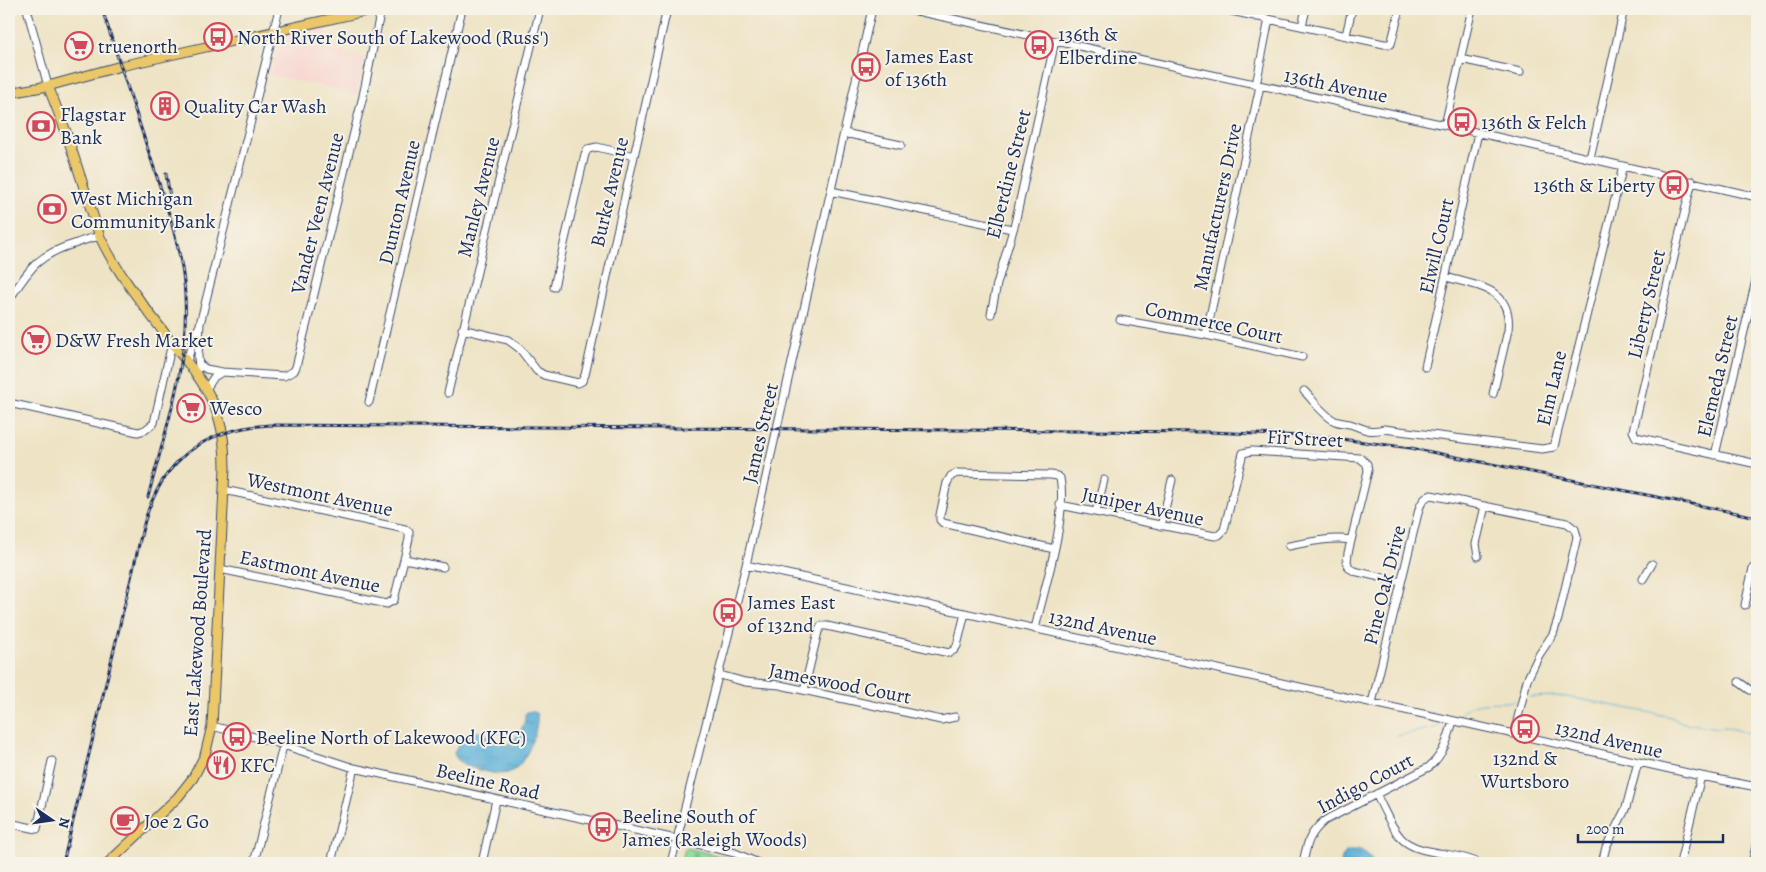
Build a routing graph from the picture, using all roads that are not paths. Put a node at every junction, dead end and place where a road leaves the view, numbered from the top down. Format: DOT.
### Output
graph roads {
  1 [pos="27,9"];
  2 [pos="279,9"];
  3 [pos="375,9"];
  4 [pos="381,9"];
  5 [pos="462,9"];
  6 [pos="540,9"];
  7 [pos="667,9"];
  8 [pos="872,9"];
  9 [pos="907,9"];
  10 [pos="1222,9"];
  11 [pos="1306,9"];
  12 [pos="1352,9"];
  13 [pos="1400,9"];
  14 [pos="1472,9"];
  15 [pos="1624,9"];
  16 [pos="1258,13"];
  17 [pos="1269,19"];
  18 [pos="1302,26"];
  19 [pos="274,31"];
  20 [pos="1346,35"];
  21 [pos="1055,41"];
  22 [pos="1461,59"];
  23 [pos="1520,72"];
  24 [pos="48,86"];
  25 [pos="1258,86"];
  26 [pos="9,94"];
  27 [pos="1445,125"];
  28 [pos="844,133"];
  29 [pos="1478,133"];
  30 [pos="901,145"];
  31 [pos="634,156"];
  32 [pos="1590,158"];
  33 [pos="1623,166"];
  34 [pos="1692,181"];
  35 [pos="831,192"];
  36 [pos="1757,197"];
  37 [pos="1012,229"];
  38 [pos="100,236"];
  39 [pos="1757,276"];
  40 [pos="1446,277"];
  41 [pos="554,287"];
  42 [pos="9,300"];
  43 [pos="991,314"];
  44 [pos="1120,320"];
  45 [pos="200,324"];
  46 [pos="462,329"];
  47 [pos="1206,335"];
  48 [pos="172,343"];
  49 [pos="1302,357"];
  50 [pos="187,362"];
  51 [pos="1425,367"];
  52 [pos="198,372"];
  53 [pos="222,372"];
  54 [pos="206,389"];
  55 [pos="1304,391"];
  56 [pos="448,393"];
  57 [pos="1494,394"];
  58 [pos="369,402"];
  59 [pos="9,403"];
  60 [pos="1715,455"];
  61 [pos="1757,464"];
  62 [pos="1104,480"];
  63 [pos="1172,480"];
  64 [pos="224,490"];
  65 [pos="1060,505"];
  66 [pos="1485,506"];
  67 [pos="1096,512"];
  68 [pos="1161,526"];
  69 [pos="1219,535"];
  70 [pos="1351,540"];
  71 [pos="1289,546"];
  72 [pos="1054,548"];
  73 [pos="1478,556"];
  74 [pos="405,559"];
  75 [pos="1652,564"];
  76 [pos="746,566"];
  77 [pos="443,567"];
  78 [pos="1753,568"];
  79 [pos="220,569"];
  80 [pos="1643,579"];
  81 [pos="1401,582"];
  82 [pos="1745,605"];
  83 [pos="965,613"];
  84 [pos="1035,629"];
  85 [pos="720,675"];
  86 [pos="1739,682"];
  87 [pos="804,690"];
  88 [pos="1757,691"];
  89 [pos="1372,703"];
  90 [pos="955,717"];
  91 [pos="1453,721"];
  92 [pos="212,726"];
  93 [pos="1514,734"];
  94 [pos="284,746"];
  95 [pos="52,761"];
  96 [pos="1638,762"];
  97 [pos="354,768"];
  98 [pos="1701,776"];
  99 [pos="1757,787"];
  100 [pos="1376,794"];
  101 [pos="496,800"];
  102 [pos="9,823"];
  103 [pos="678,840"];
  104 [pos="1757,842"];
  105 [pos="108,863"];
  106 [pos="254,863"];
  107 [pos="331,863"];
  108 [pos="482,863"];
  109 [pos="671,863"];
  110 [pos="758,863"];
  111 [pos="1302,863"];
  112 [pos="1478,863"];
  113 [pos="1602,863"];
  114 [pos="1680,863"];
  115 [pos="1752,863"];
  1 -- 24 [label="street"];
  2 -- 19 [label="street"];
  3 -- 19 [label="main road"];
  4 -- 53 [label="street, Vander Veen Avenue"];
  5 -- 58 [label="street, Dunton Avenue"];
  6 -- 46 [label="street, Manley Avenue"];
  7 -- 31 [label="street, Burke Avenue"];
  8 -- 28 [label="street, James Street"];
  9 -- 21 [label="street, 136th Avenue"];
  10 -- 16 [label="street"];
  11 -- 18 [label="street"];
  12 -- 20 [label="street"];
  13 -- 20 [label="street"];
  14 -- 22 [label="street"];
  15 -- 32 [label="street"];
  16 -- 17 [label="street"];
  17 -- 18 [label="street"];
  17 -- 25 [label="street, Manufacturers Drive"];
  18 -- 20 [label="street"];
  19 -- 24 [label="main road"];
  19 -- 45 [label="street"];
  21 -- 25 [label="street, 136th Avenue"];
  21 -- 37 [label="street, Elberdine Street"];
  22 -- 23 [label="street"];
  22 -- 27 [label="street"];
  24 -- 26 [label="main road"];
  24 -- 38 [label="main road, East Lakewood Boulevard"];
  25 -- 27 [label="street, 136th Avenue"];
  25 -- 47 [label="street, Manufacturers Drive"];
  27 -- 29 [label="street, 136th Avenue"];
  28 -- 30 [label="street"];
  28 -- 35 [label="street, James Street"];
  29 -- 32 [label="street, 136th Avenue"];
  29 -- 40 [label="street, Elwill Court"];
  31 -- 41 [label="street"];
  31 -- 46 [label="street, Burke Avenue"];
  32 -- 33 [label="street, 136th Avenue"];
  33 -- 34 [label="street, 136th Avenue"];
  33 -- 55 [label="street, Elm Lane"];
  34 -- 36 [label="street, 136th Avenue"];
  34 -- 60 [label="street, Liberty Street"];
  35 -- 37 [label="street"];
  35 -- 76 [label="street, James Street"];
  37 -- 43 [label="street, Elberdine Street"];
  38 -- 42 [label="street"];
  38 -- 48 [label="main road, East Lakewood Boulevard"];
  39 -- 60 [label="street, Elemeda Street"];
  40 -- 51 [label="street, Elwill Court"];
  40 -- 57 [label="street"];
  44 -- 47 [label="street, Commerce Court"];
  45 -- 50 [label="street"];
  45 -- 52 [label="street"];
  46 -- 56 [label="street, Manley Avenue"];
  47 -- 49 [label="street, Commerce Court"];
  48 -- 50 [label="main road, East Lakewood Boulevard"];
  48 -- 59 [label="street"];
  50 -- 52 [label="main road, East Lakewood Boulevard"];
  52 -- 53 [label="street"];
  52 -- 54 [label="main road, East Lakewood Boulevard"];
  53 -- 54 [label="street"];
  54 -- 64 [label="main road, East Lakewood Boulevard"];
  60 -- 61 [label="street"];
  62 -- 67 [label="street"];
  63 -- 68 [label="street"];
  64 -- 74 [label="street, Westmont Avenue"];
  64 -- 79 [label="main road, East Lakewood Boulevard"];
  65 -- 67 [label="street, Juniper Avenue"];
  65 -- 72 [label="street"];
  65 -- 72 [label="street"];
  66 -- 73 [label="street"];
  66 -- 81 [label="street, Pine Oak Drive"];
  66 -- 93 [label="street, Pine Oak Drive"];
  67 -- 68 [label="street, Juniper Avenue"];
  68 -- 69 [label="street, Juniper Avenue"];
  69 -- 70 [label="street, Fir Street"];
  70 -- 71 [label="street"];
  70 -- 81 [label="street"];
  72 -- 84 [label="street"];
  74 -- 77 [label="street"];
  74 -- 79 [label="street, Eastmont Avenue"];
  75 -- 80 [label="street"];
  76 -- 83 [label="street, 132nd Avenue"];
  76 -- 85 [label="street, James Street"];
  78 -- 82 [label="street"];
  79 -- 92 [label="main road, East Lakewood Boulevard"];
  81 -- 89 [label="street, Pine Oak Drive"];
  83 -- 84 [label="street, 132nd Avenue"];
  83 -- 87 [label="street"];
  84 -- 89 [label="street, 132nd Avenue"];
  85 -- 87 [label="street, Jameswood Court"];
  85 -- 103 [label="street, James Street"];
  86 -- 88 [label="street"];
  87 -- 90 [label="street, Jameswood Court"];
  89 -- 91 [label="street, 132nd Avenue"];
  91 -- 93 [label="street, 132nd Avenue"];
  91 -- 100 [label="street, Indigo Court"];
  92 -- 94 [label="street, Beeline Road"];
  92 -- 105 [label="main road, East Lakewood Boulevard"];
  93 -- 96 [label="street, 132nd Avenue"];
  94 -- 97 [label="street, Beeline Road"];
  94 -- 106 [label="street"];
  95 -- 102 [label="street"];
  96 -- 98 [label="street, 132nd Avenue"];
  96 -- 113 [label="street"];
  97 -- 101 [label="street, Beeline Road"];
  97 -- 107 [label="street"];
  98 -- 99 [label="street, 132nd Avenue"];
  98 -- 114 [label="street"];
  100 -- 111 [label="street, Indigo Court"];
  100 -- 112 [label="street"];
  101 -- 103 [label="street, Beeline Road"];
  101 -- 108 [label="street"];
  103 -- 109 [label="street, James Street"];
  103 -- 110 [label="street, Beeline Road"];
  104 -- 115 [label="street"];
}
